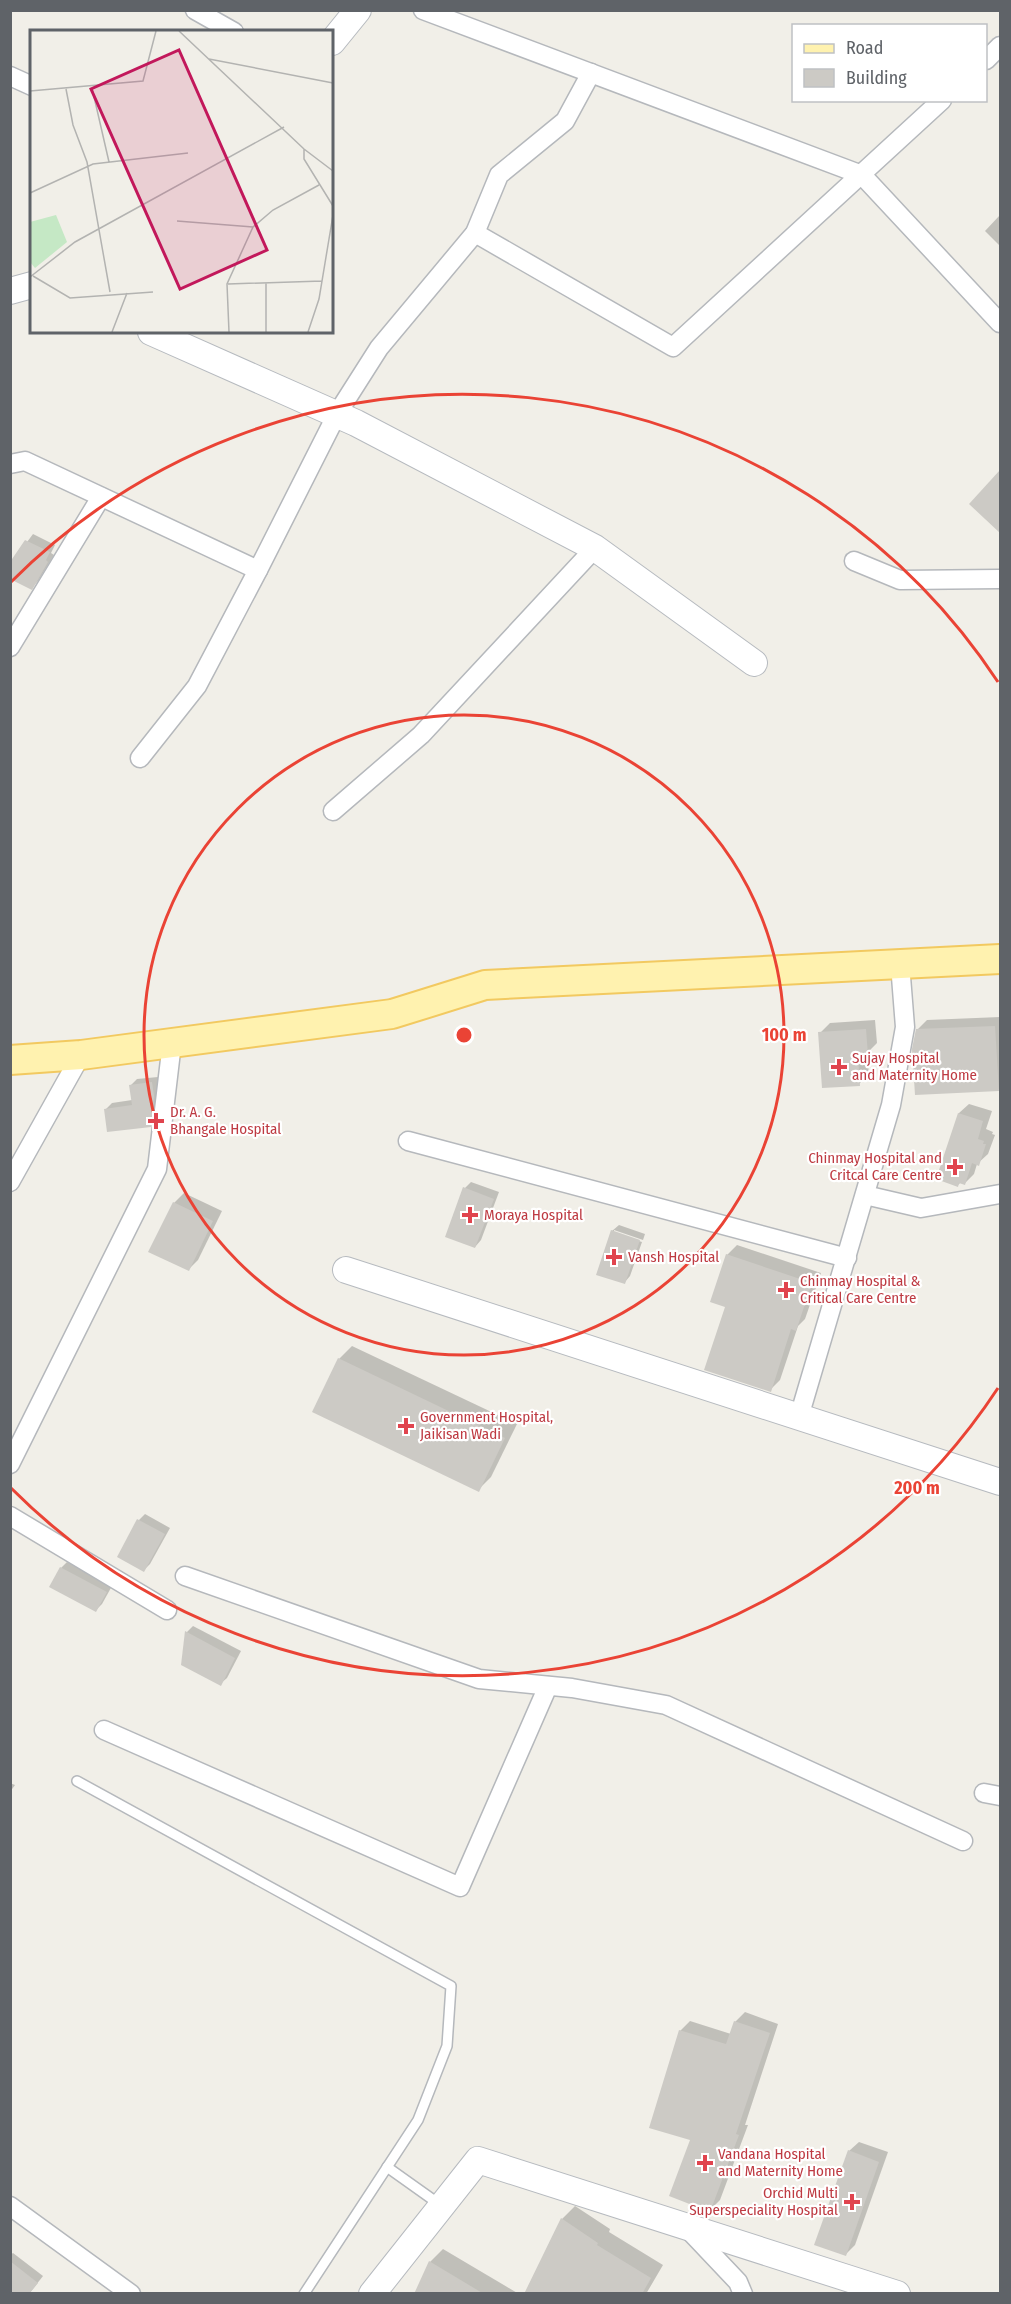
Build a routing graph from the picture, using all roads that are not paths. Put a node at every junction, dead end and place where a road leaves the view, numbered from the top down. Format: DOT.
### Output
graph roads {
  1 [pos="195,10"];
  2 [pos="358,10"];
  3 [pos="423,10"];
  4 [pos="230,30"];
  5 [pos="333,41"];
  6 [pos="1000,46"];
  7 [pos="987,59"];
  8 [pos="591,73"];
  9 [pos="10,76"];
  10 [pos="30,85"];
  11 [pos="940,102"];
  12 [pos="862,175"];
  13 [pos="475,233"];
  14 [pos="30,286"];
  15 [pos="10,291"];
  16 [pos="1000,323"];
  17 [pos="154,333"];
  18 [pos="337,414"];
  19 [pos="10,464"];
  20 [pos="100,497"];
  21 [pos="595,548"];
  22 [pos="854,561"];
  23 [pos="258,570"];
  24 [pos="1000,579"];
  25 [pos="10,647"];
  26 [pos="754,663"];
  27 [pos="140,758"];
  28 [pos="333,811"];
  29 [pos="1000,959"];
  30 [pos="900,964"];
  31 [pos="172,1043"];
  32 [pos="81,1055"];
  33 [pos="10,1060"];
  34 [pos="408,1141"];
  35 [pos="10,1182"];
  36 [pos="1000,1194"];
  37 [pos="865,1195"];
  38 [pos="847,1258"];
  39 [pos="346,1270"];
  40 [pos="799,1417"];
  41 [pos="10,1464"];
  42 [pos="1000,1482"];
  43 [pos="10,1516"];
  44 [pos="184,1576"];
  45 [pos="167,1610"];
  46 [pos="548,1686"];
  47 [pos="104,1730"];
  48 [pos="76,1781"];
  49 [pos="963,1841"];
  50 [pos="387,2167"];
  51 [pos="10,2206"];
  52 [pos="441,2206"];
  53 [pos="684,2226"];
  54 [pos="131,2294"];
  55 [pos="304,2294"];
  56 [pos="372,2294"];
  57 [pos="743,2294"];
  58 [pos="897,2294"];
  1 -- 4 [label="street"];
  2 -- 5 [label="street"];
  3 -- 8 [label="street"];
  6 -- 7 [label="street"];
  8 -- 12 [label="street"];
  8 -- 13 [label="street"];
  9 -- 10 [label="street"];
  11 -- 12 [label="street"];
  12 -- 13 [label="street"];
  12 -- 16 [label="street"];
  13 -- 18 [label="street"];
  14 -- 15 [label="street"];
  17 -- 18 [label="street"];
  18 -- 21 [label="street"];
  18 -- 23 [label="street"];
  19 -- 20 [label="street"];
  20 -- 23 [label="street"];
  20 -- 25 [label="street"];
  21 -- 26 [label="street"];
  21 -- 28 [label="street"];
  22 -- 24 [label="street"];
  23 -- 27 [label="street"];
  29 -- 30 [label="main road"];
  30 -- 31 [label="main road"];
  30 -- 37 [label="street"];
  31 -- 32 [label="main road"];
  31 -- 41 [label="street"];
  32 -- 33 [label="main road"];
  32 -- 35 [label="street"];
  34 -- 38 [label="street"];
  36 -- 37 [label="street"];
  37 -- 38 [label="street"];
  38 -- 40 [label="street"];
  39 -- 40 [label="street"];
  40 -- 42 [label="street"];
  43 -- 45 [label="street"];
  44 -- 46 [label="street"];
  46 -- 47 [label="street"];
  46 -- 49 [label="street"];
  48 -- 50 [label="lane"];
  50 -- 52 [label="lane"];
  50 -- 55 [label="lane"];
  51 -- 54 [label="street"];
  52 -- 53 [label="street"];
  52 -- 56 [label="street"];
  53 -- 57 [label="street"];
  53 -- 58 [label="street"];
}
